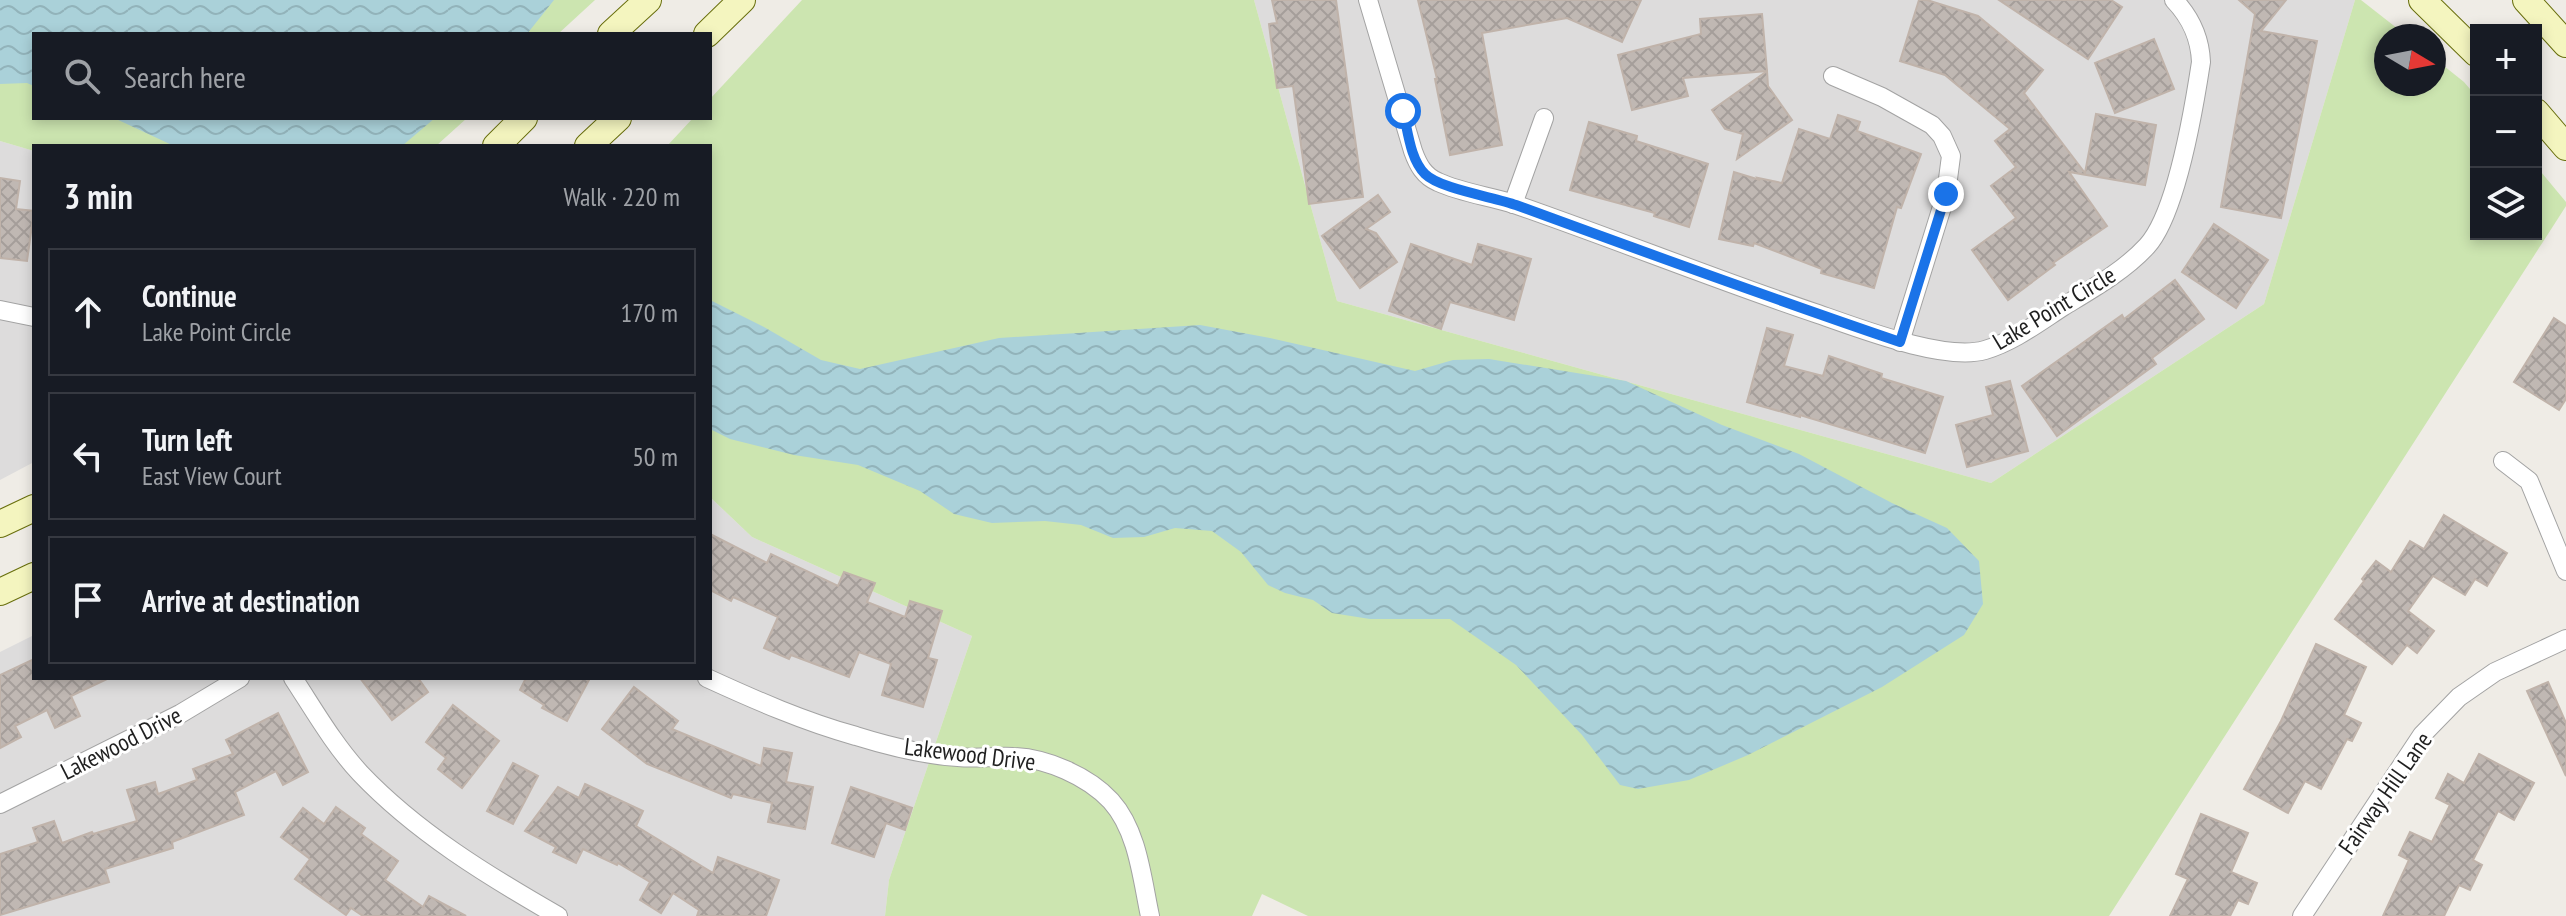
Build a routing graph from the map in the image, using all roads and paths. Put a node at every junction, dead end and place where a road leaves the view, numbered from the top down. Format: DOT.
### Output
graph roads {
  1 [pos="648,0"];
  2 [pos="742,0"];
  3 [pos="1368,0"];
  4 [pos="2174,0"];
  5 [pos="2422,0"];
  6 [pos="2526,0"];
  7 [pos="613,32"];
  8 [pos="709,32"];
  9 [pos="2566,44"];
  10 [pos="2470,47"];
  11 [pos="1833,76"];
  12 [pos="1544,118"];
  13 [pos="2542,119"];
  14 [pos="522,120"];
  15 [pos="616,120"];
  16 [pos="498,144"];
  17 [pos="590,144"];
  18 [pos="2566,147"];
  19 [pos="1513,204"];
  20 [pos="0,310"];
  21 [pos="32,317"];
  22 [pos="1900,342"];
  23 [pos="2503,461"];
  24 [pos="32,509"];
  25 [pos="0,524"];
  26 [pos="2566,571"];
  27 [pos="32,577"];
  28 [pos="0,592"];
  29 [pos="2566,639"];
  30 [pos="237,680"];
  31 [pos="294,680"];
  32 [pos="711,680"];
  33 [pos="0,804"];
  34 [pos="558,916"];
  35 [pos="1150,916"];
  36 [pos="2302,916"];
  1 -- 7 [label="main road"];
  2 -- 8 [label="main road"];
  3 -- 19 [label="street, Lake Point Circle"];
  4 -- 22 [label="street, Lake Point Circle"];
  5 -- 10 [label="main road"];
  6 -- 9 [label="main road"];
  11 -- 22 [label="street"];
  12 -- 19 [label="street"];
  13 -- 18 [label="main road"];
  14 -- 16 [label="main road"];
  15 -- 17 [label="main road"];
  19 -- 22 [label="street, Lake Point Circle"];
  20 -- 21 [label="street"];
  23 -- 26 [label="street"];
  24 -- 25 [label="main road"];
  27 -- 28 [label="main road"];
  29 -- 36 [label="street, Fairway Hill Lane"];
  30 -- 33 [label="street, Lakewood Drive"];
  31 -- 34 [label="street"];
  32 -- 35 [label="street, Lakewood Drive"];
}
